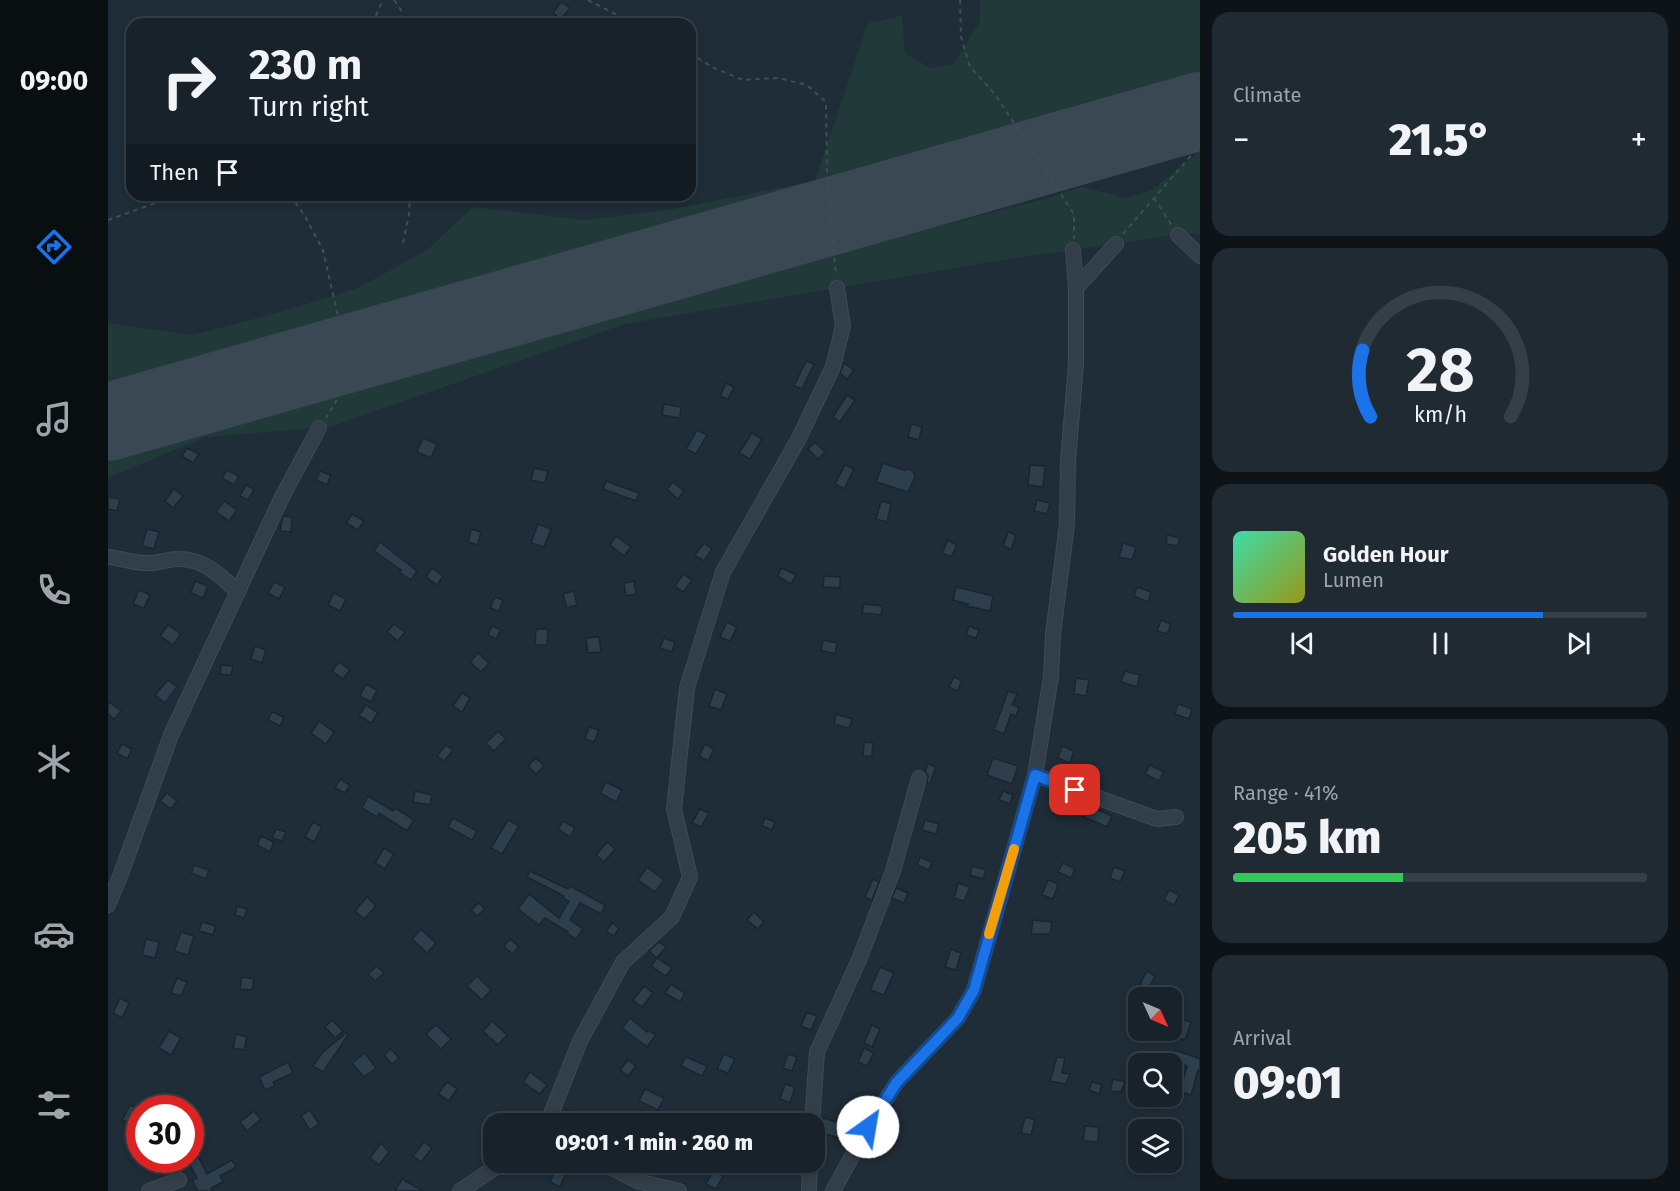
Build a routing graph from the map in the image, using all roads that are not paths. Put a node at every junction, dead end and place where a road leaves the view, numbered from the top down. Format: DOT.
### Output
graph roads {
  1 [pos="1178,235"];
  2 [pos="1116,244"];
  3 [pos="1073,250"];
  4 [pos="1200,256"];
  5 [pos="837,288"];
  6 [pos="1076,288"];
  7 [pos="320,428"];
  8 [pos="108,557"];
  9 [pos="238,592"];
  10 [pos="1035,775"];
  11 [pos="919,778"];
  12 [pos="1176,817"];
  13 [pos="108,905"];
  14 [pos="551,1113"];
  15 [pos="813,1113"];
  16 [pos="487,1173"];
  17 [pos="623,1173"];
  18 [pos="810,1173"];
  19 [pos="179,1180"];
  20 [pos="149,1191"];
  21 [pos="460,1191"];
  22 [pos="679,1191"];
  23 [pos="809,1191"];
  24 [pos="833,1191"];
  1 -- 4 [label="street"];
  2 -- 6 [label="street"];
  3 -- 6 [label="street"];
  5 -- 14 [label="street"];
  6 -- 10 [label="street"];
  7 -- 9 [label="street"];
  8 -- 9 [label="street"];
  9 -- 13 [label="street"];
  10 -- 12 [label="street"];
  10 -- 24 [label="street"];
  11 -- 15 [label="street"];
  16 -- 21 [label="street"];
  17 -- 22 [label="street"];
  18 -- 23 [label="street"];
  19 -- 20 [label="street"];
}
